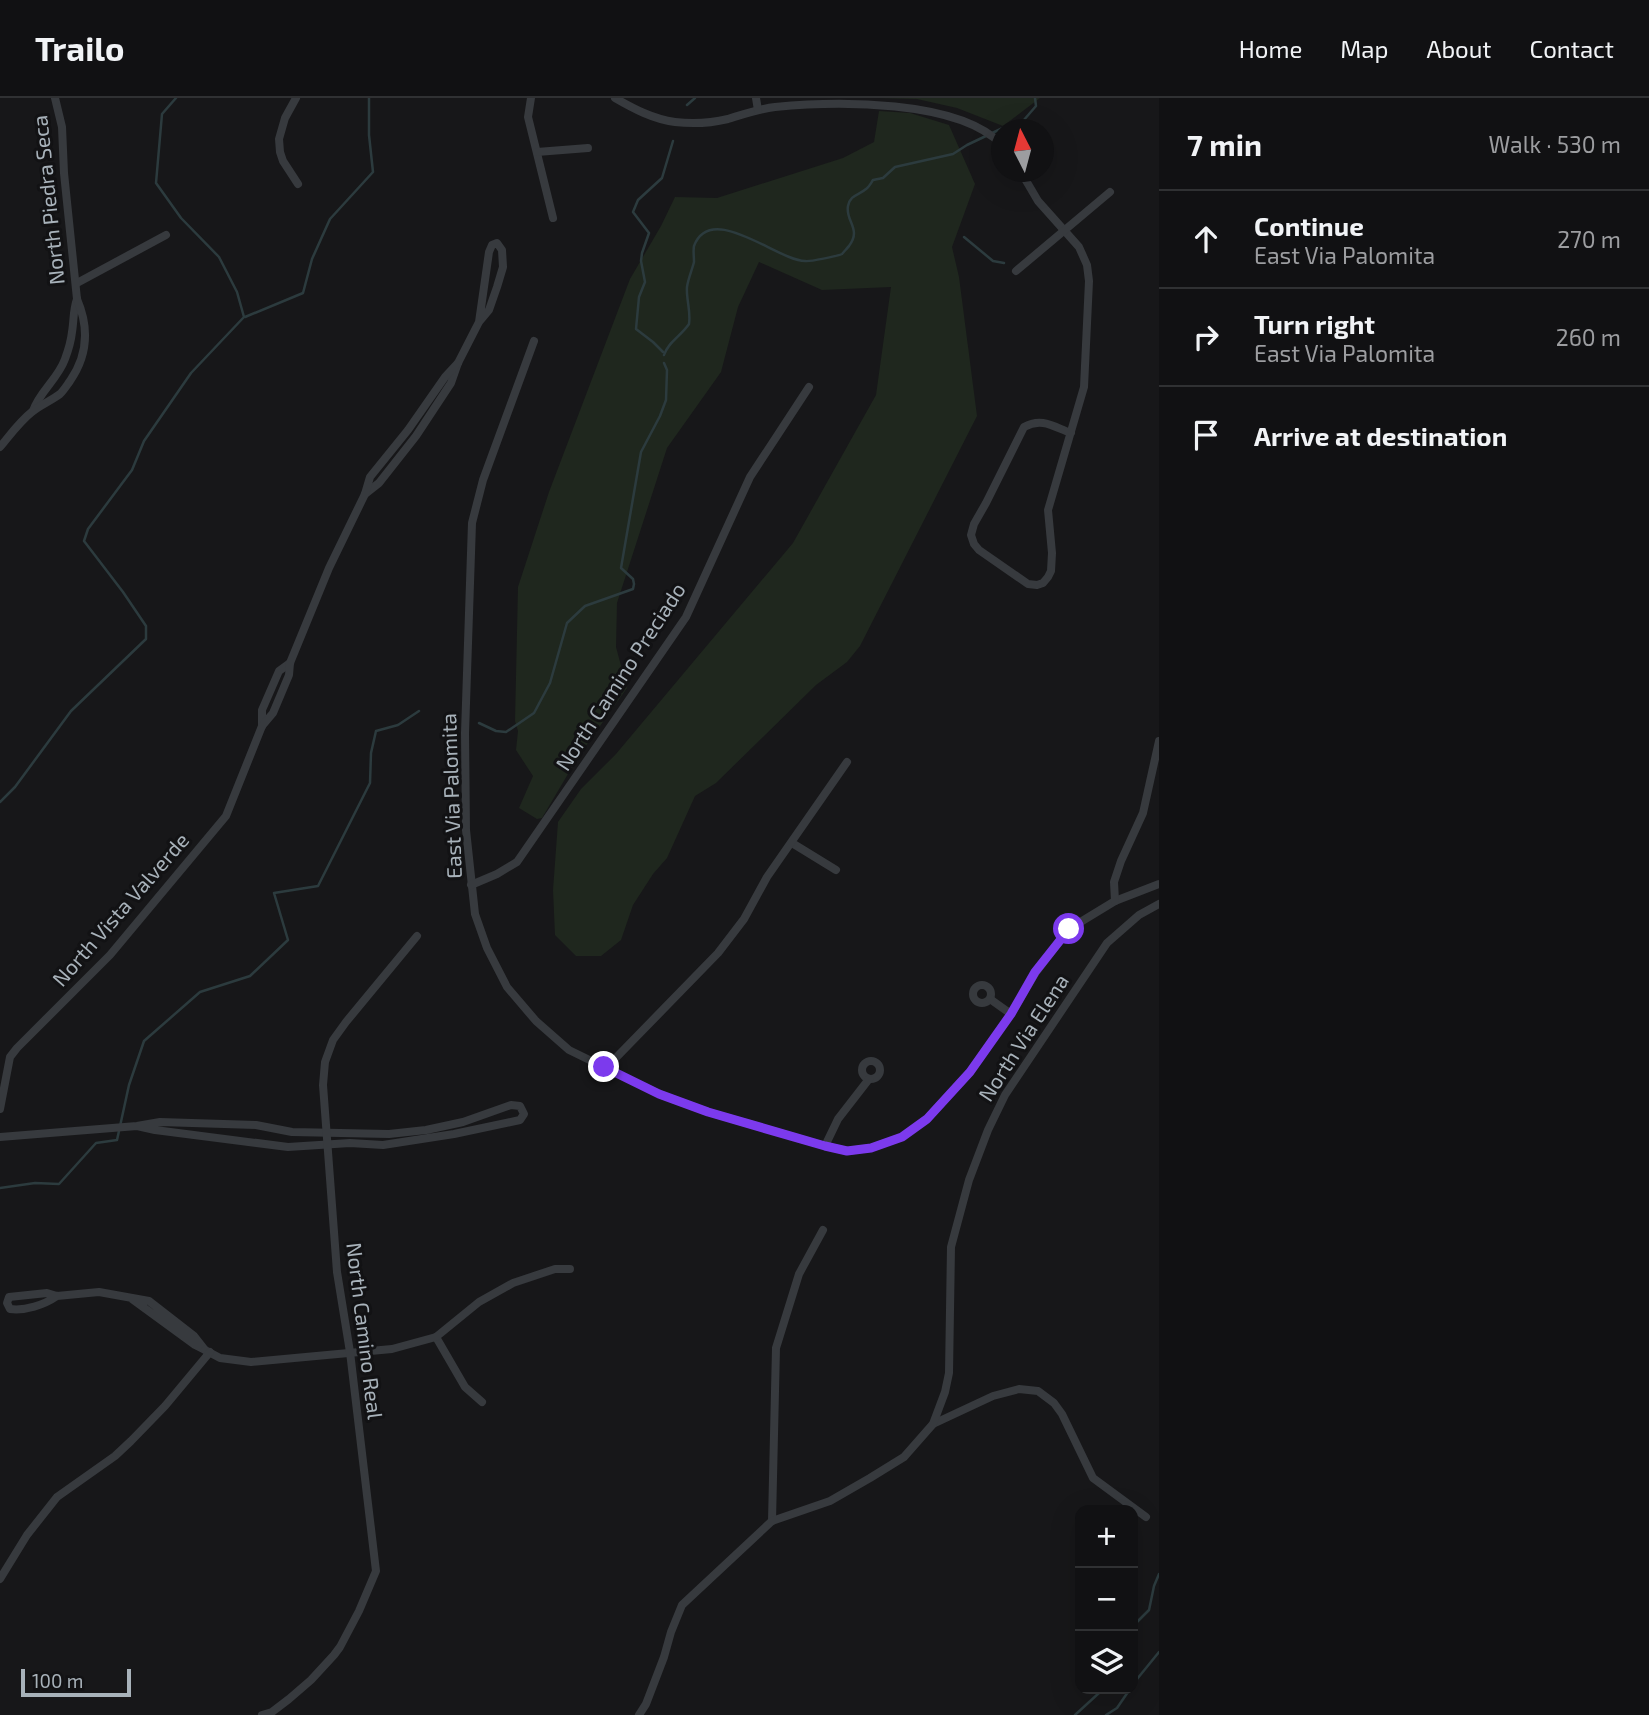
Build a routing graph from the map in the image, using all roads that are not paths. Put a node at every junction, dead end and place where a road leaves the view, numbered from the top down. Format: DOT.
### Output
graph roads {
  1 [pos="55,98"];
  2 [pos="296,98"];
  3 [pos="531,98"];
  4 [pos="615,98"];
  5 [pos="756,98"];
  6 [pos="758,110"];
  7 [pos="991,135"];
  8 [pos="588,148"];
  9 [pos="537,152"];
  10 [pos="1027,182"];
  11 [pos="298,184"];
  12 [pos="1110,192"];
  13 [pos="553,218"];
  14 [pos="1063,231"];
  15 [pos="166,235"];
  16 [pos="1016,271"];
  17 [pos="77,283"];
  18 [pos="77,299"];
  19 [pos="480,322"];
  20 [pos="534,341"];
  21 [pos="809,387"];
  22 [pos="33,411"];
  23 [pos="1070,433"];
  24 [pos="0,447"];
  25 [pos="1159,741"];
  26 [pos="847,762"];
  27 [pos="792,843"];
  28 [pos="836,870"];
  29 [pos="1159,884"];
  30 [pos="471,885"];
  31 [pos="1115,901"];
  32 [pos="1159,904"];
  33 [pos="416,936"];
  34 [pos="990,999"];
  35 [pos="1011,1014"];
  36 [pos="607,1068"];
  37 [pos="869,1079"];
  38 [pos="0,1109"];
  39 [pos="137,1126"];
  40 [pos="327,1134"];
  41 [pos="0,1137"];
  42 [pos="327,1145"];
  43 [pos="825,1146"];
  44 [pos="823,1230"];
  45 [pos="570,1269"];
  46 [pos="57,1296"];
  47 [pos="436,1337"];
  48 [pos="208,1351"];
  49 [pos="350,1352"];
  50 [pos="482,1402"];
  51 [pos="933,1424"];
  52 [pos="1146,1517"];
  53 [pos="772,1521"];
  54 [pos="0,1579"];
  55 [pos="262,1715"];
  56 [pos="639,1715"];
  1 -- 17 [label="street, North Piedra Seca"];
  2 -- 11 [label="street"];
  3 -- 9 [label="street"];
  4 -- 6 [label="street"];
  5 -- 6 [label="street"];
  6 -- 7 [label="street"];
  8 -- 9 [label="street"];
  9 -- 13 [label="street"];
  10 -- 14 [label="street"];
  12 -- 14 [label="street"];
  14 -- 16 [label="street"];
  14 -- 23 [label="street"];
  15 -- 17 [label="street"];
  17 -- 18 [label="street, North Piedra Seca"];
  18 -- 22 [label="street, North Piedra Seca"];
  18 -- 22 [label="street, North Piedra Seca"];
  19 -- 19 [label="street, North Vista Valverde"];
  19 -- 38 [label="street, North Vista Valverde"];
  20 -- 30 [label="street, East Via Palomita"];
  21 -- 30 [label="street, North Camino Preciado"];
  22 -- 24 [label="street, North Piedra Seca"];
  23 -- 23 [label="street"];
  25 -- 31 [label="street"];
  26 -- 27 [label="street"];
  27 -- 28 [label="street"];
  27 -- 36 [label="street"];
  29 -- 31 [label="street, East Via Palomita"];
  30 -- 36 [label="street, East Via Palomita"];
  31 -- 35 [label="street, East Via Palomita"];
  32 -- 51 [label="street, North Via Elena"];
  33 -- 40 [label="street, North Camino Real"];
  34 -- 35 [label="street"];
  35 -- 43 [label="street, East Via Palomita"];
  36 -- 43 [label="street, East Via Palomita"];
  37 -- 43 [label="street"];
  39 -- 40 [label="street"];
  39 -- 41 [label="street"];
  39 -- 42 [label="street"];
  40 -- 42 [label="street, North Camino Real"];
  40 -- 42 [label="street"];
  42 -- 49 [label="street, North Camino Real"];
  44 -- 53 [label="street"];
  45 -- 47 [label="street"];
  46 -- 46 [label="street"];
  46 -- 48 [label="street"];
  47 -- 49 [label="street"];
  47 -- 50 [label="street"];
  48 -- 49 [label="street"];
  48 -- 54 [label="street"];
  49 -- 55 [label="street, North Camino Real"];
  51 -- 52 [label="street"];
  51 -- 53 [label="street"];
  53 -- 56 [label="street"];
}
